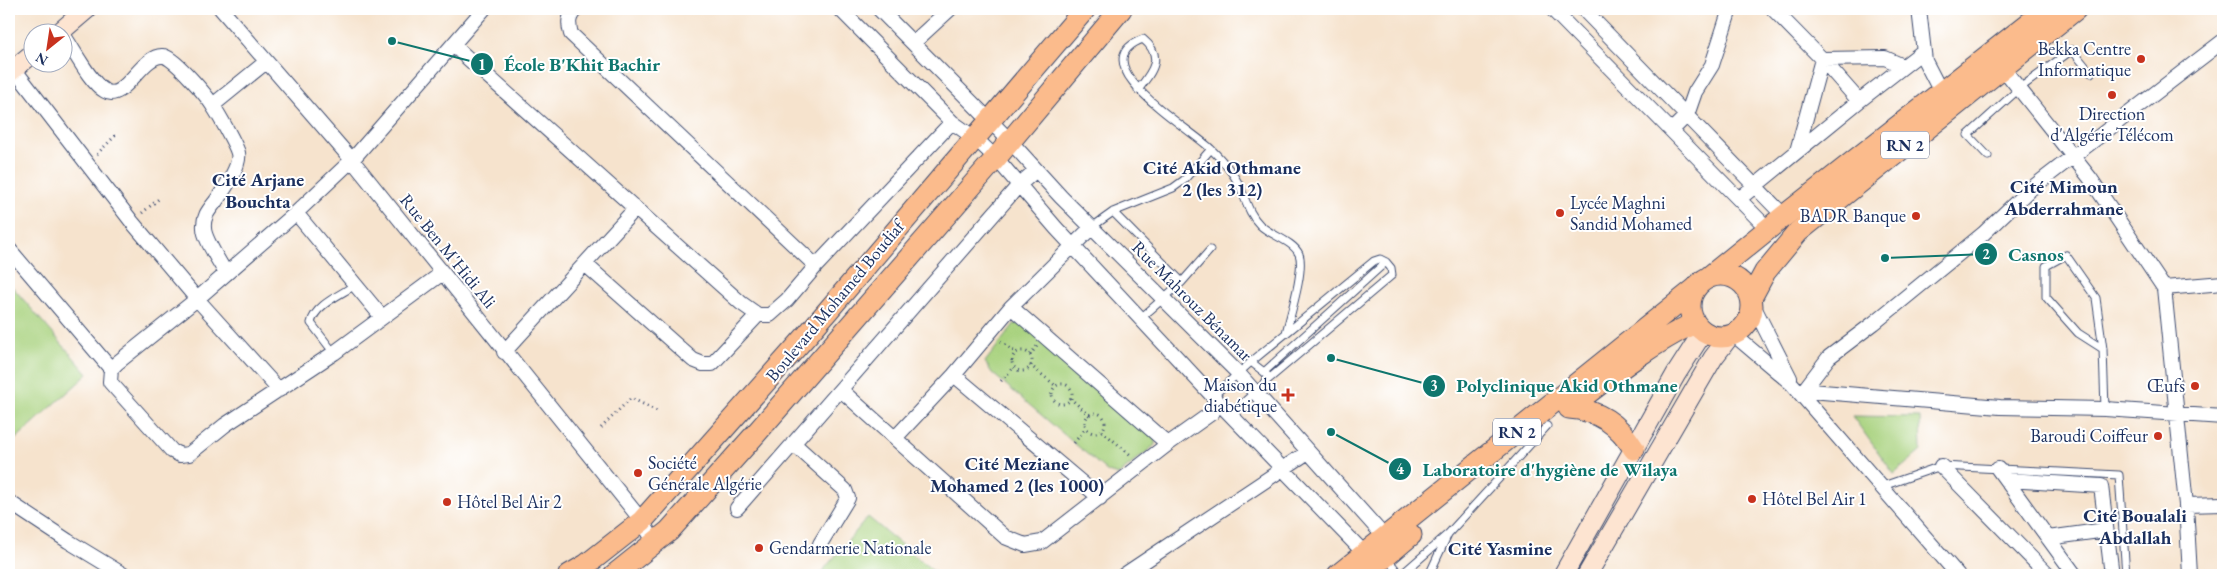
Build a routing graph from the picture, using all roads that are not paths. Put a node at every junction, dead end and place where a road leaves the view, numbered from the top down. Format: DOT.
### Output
graph roads {
  1 [pos="87,9"];
  2 [pos="221,9"];
  3 [pos="484,9"];
  4 [pos="576,9"];
  5 [pos="840,9"];
  6 [pos="880,9"];
  7 [pos="950,9"];
  8 [pos="1085,9"];
  9 [pos="1121,9"];
  10 [pos="1552,9"];
  11 [pos="1583,9"];
  12 [pos="1730,9"];
  13 [pos="1773,9"];
  14 [pos="1919,9"];
  15 [pos="2048,9"];
  16 [pos="2076,9"];
  17 [pos="72,22"];
  18 [pos="2223,41"];
  19 [pos="913,43"];
  20 [pos="453,45"];
  21 [pos="72,48"];
  22 [pos="1922,52"];
  23 [pos="1822,59"];
  24 [pos="22,62"];
  25 [pos="266,62"];
  26 [pos="1903,66"];
  27 [pos="2002,67"];
  28 [pos="11,71"];
  29 [pos="2092,73"];
  30 [pos="2020,88"];
  31 [pos="1138,90"];
  32 [pos="1695,92"];
  33 [pos="1941,92"];
  34 [pos="1671,98"];
  35 [pos="1859,101"];
  36 [pos="213,105"];
  37 [pos="1655,113"];
  38 [pos="1687,115"];
  39 [pos="952,122"];
  40 [pos="991,122"];
  41 [pos="1672,130"];
  42 [pos="976,138"];
  43 [pos="1009,140"];
  44 [pos="1210,149"];
  45 [pos="1797,151"];
  46 [pos="1988,156"];
  47 [pos="996,158"];
  48 [pos="2073,158"];
  49 [pos="352,160"];
  50 [pos="1036,170"];
  51 [pos="1019,185"];
  52 [pos="1755,186"];
  53 [pos="1739,199"];
  54 [pos="635,209"];
  55 [pos="1113,212"];
  56 [pos="296,213"];
  57 [pos="1776,223"];
  58 [pos="1092,227"];
  59 [pos="1798,232"];
  60 [pos="1074,246"];
  61 [pos="9,250"];
  62 [pos="1210,250"];
  63 [pos="1386,262"];
  64 [pos="585,264"];
  65 [pos="816,266"];
  66 [pos="225,272"];
  67 [pos="441,274"];
  68 [pos="1182,282"];
  69 [pos="1702,283"];
  70 [pos="2223,283"];
  71 [pos="355,285"];
  72 [pos="2164,288"];
  73 [pos="197,299"];
  74 [pos="1164,300"];
  75 [pos="1751,300"];
  76 [pos="1011,308"];
  77 [pos="758,315"];
  78 [pos="382,317"];
  79 [pos="1140,318"];
  80 [pos="1698,327"];
  81 [pos="1286,333"];
  82 [pos="1731,336"];
  83 [pos="2103,349"];
  84 [pos="504,352"];
  85 [pos="334,354"];
  86 [pos="1251,362"];
  87 [pos="111,369"];
  88 [pos="1264,372"];
  89 [pos="1238,373"];
  90 [pos="954,375"];
  91 [pos="1270,378"];
  92 [pos="1798,388"];
  93 [pos="279,390"];
  94 [pos="841,390"];
  95 [pos="1256,392"];
  96 [pos="1213,396"];
  97 [pos="1570,408"];
  98 [pos="2105,409"];
  99 [pos="1213,412"];
  100 [pos="1231,415"];
  101 [pos="2177,416"];
  102 [pos="2223,417"];
  103 [pos="1547,426"];
  104 [pos="896,437"];
  105 [pos="793,443"];
  106 [pos="1168,444"];
  107 [pos="1634,449"];
  108 [pos="1308,452"];
  109 [pos="1941,466"];
  110 [pos="1998,469"];
  111 [pos="1284,470"];
  112 [pos="2007,480"];
  113 [pos="1883,486"];
  114 [pos="1100,498"];
  115 [pos="9,502"];
  116 [pos="2223,504"];
  117 [pos="2186,505"];
  118 [pos="737,508"];
  119 [pos="642,521"];
  120 [pos="2106,530"];
  121 [pos="1448,534"];
  122 [pos="2048,538"];
  123 [pos="655,543"];
  124 [pos="820,544"];
  125 [pos="1380,557"];
  126 [pos="124,575"];
  127 [pos="569,575"];
  128 [pos="614,575"];
  129 [pos="1124,575"];
  130 [pos="1338,575"];
  131 [pos="1400,575"];
  132 [pos="1429,575"];
  133 [pos="1563,575"];
  134 [pos="1587,575"];
  135 [pos="1958,575"];
  136 [pos="2048,575"];
  137 [pos="2075,575"];
  138 [pos="2112,575"];
  139 [pos="2126,575"];
  140 [pos="2190,575"];
  1 -- 17 [label="main road"];
  2 -- 25 [label="street, Rue Ben M'Hidi Ali"];
  3 -- 20 [label="street"];
  4 -- 65 [label="street"];
  5 -- 39 [label="street"];
  6 -- 19 [label="street, Rue Mahrouz Bénamar"];
  7 -- 19 [label="street"];
  8 -- 40 [label="main road, Boulevard Mohamed Boudiaf"];
  9 -- 43 [label="main road, Boulevard Mohamed Boudiaf"];
  10 -- 37 [label="street"];
  11 -- 34 [label="street"];
  12 -- 32 [label="street"];
  13 -- 23 [label="street"];
  14 -- 22 [label="street"];
  15 -- 33 [label="main road, RN 2"];
  16 -- 27 [label="main road, RN 2"];
  18 -- 48 [label="street"];
  19 -- 40 [label="street, Rue Mahrouz Bénamar"];
  20 -- 49 [label="street"];
  20 -- 54 [label="street"];
  21 -- 36 [label="street"];
  22 -- 26 [label="street"];
  22 -- 33 [label="street"];
  23 -- 26 [label="street"];
  23 -- 35 [label="street"];
  23 -- 45 [label="street"];
  24 -- 28 [label="main road"];
  25 -- 36 [label="street"];
  25 -- 49 [label="street, Rue Ben M'Hidi Ali"];
  26 -- 35 [label="street"];
  27 -- 30 [label="street"];
  27 -- 59 [label="main road, RN 2"];
  28 -- 73 [label="street"];
  29 -- 30 [label="lane"];
  30 -- 46 [label="lane"];
  30 -- 48 [label="street"];
  31 -- 31 [label="lane"];
  31 -- 44 [label="lane"];
  32 -- 34 [label="street"];
  32 -- 38 [label="street"];
  33 -- 57 [label="main road, RN 2"];
  34 -- 37 [label="street"];
  34 -- 38 [label="street"];
  35 -- 45 [label="street"];
  36 -- 66 [label="street"];
  37 -- 41 [label="street"];
  38 -- 41 [label="street"];
  38 -- 52 [label="street"];
  39 -- 42 [label="street"];
  39 -- 65 [label="street"];
  40 -- 42 [label="main road, Boulevard Mohamed Boudiaf"];
  40 -- 43 [label="street, Rue Mahrouz Bénamar"];
  41 -- 53 [label="street"];
  42 -- 47 [label="street"];
  42 -- 119 [label="main road, Boulevard Mohamed Boudiaf"];
  43 -- 47 [label="main road, Boulevard Mohamed Boudiaf"];
  43 -- 50 [label="street, Rue Mahrouz Bénamar"];
  44 -- 55 [label="lane"];
  44 -- 81 [label="lane"];
  45 -- 52 [label="street"];
  47 -- 51 [label="street"];
  47 -- 123 [label="main road, Boulevard Mohamed Boudiaf"];
  48 -- 72 [label="street"];
  48 -- 92 [label="street"];
  49 -- 56 [label="street"];
  49 -- 67 [label="street, Rue Ben M'Hidi Ali"];
  50 -- 51 [label="street"];
  50 -- 58 [label="street, Rue Mahrouz Bénamar"];
  51 -- 60 [label="street"];
  51 -- 94 [label="street"];
  52 -- 53 [label="street"];
  52 -- 57 [label="street"];
  53 -- 57 [label="street"];
  54 -- 64 [label="street"];
  54 -- 77 [label="street"];
  55 -- 58 [label="lane"];
  55 -- 68 [label="lane"];
  56 -- 66 [label="street"];
  56 -- 71 [label="street"];
  57 -- 59 [label="main road"];
  57 -- 69 [label="main road, RN 2"];
  58 -- 60 [label="street"];
  58 -- 74 [label="street, Rue Mahrouz Bénamar"];
  59 -- 75 [label="main road, RN 2"];
  60 -- 76 [label="street"];
  60 -- 79 [label="street"];
  61 -- 87 [label="street"];
  62 -- 68 [label="lane"];
  63 -- 81 [label="lane"];
  63 -- 88 [label="lane"];
  63 -- 91 [label="lane"];
  64 -- 77 [label="street"];
  64 -- 84 [label="street"];
  65 -- 77 [label="street"];
  66 -- 73 [label="street"];
  67 -- 78 [label="street"];
  67 -- 84 [label="street, Rue Ben M'Hidi Ali"];
  68 -- 74 [label="lane"];
  69 -- 75 [label="main road"];
  69 -- 80 [label="main road"];
  69 -- 125 [label="main road, RN 2"];
  70 -- 72 [label="street"];
  71 -- 78 [label="street"];
  71 -- 85 [label="lane"];
  72 -- 101 [label="street"];
  73 -- 87 [label="street"];
  73 -- 93 [label="street"];
  74 -- 79 [label="lane"];
  74 -- 89 [label="street, Rue Mahrouz Bénamar"];
  75 -- 82 [label="main road"];
  75 -- 92 [label="street"];
  76 -- 90 [label="street"];
  76 -- 106 [label="street"];
  78 -- 85 [label="street"];
  79 -- 96 [label="street"];
  80 -- 82 [label="main road"];
  80 -- 97 [label="main road, RN 2"];
  80 -- 107 [label="main road"];
  81 -- 86 [label="lane"];
  82 -- 92 [label="street"];
  82 -- 134 [label="main road"];
  83 -- 83 [label="lane"];
  83 -- 98 [label="lane"];
  84 -- 119 [label="street, Rue Ben M'Hidi Ali"];
  85 -- 93 [label="street"];
  86 -- 88 [label="lane"];
  86 -- 89 [label="lane"];
  87 -- 93 [label="street"];
  88 -- 91 [label="lane"];
  89 -- 95 [label="street, Rue Mahrouz Bénamar"];
  89 -- 96 [label="lane"];
  90 -- 104 [label="street"];
  90 -- 114 [label="street"];
  91 -- 95 [label="lane"];
  92 -- 98 [label="street"];
  92 -- 113 [label="street"];
  94 -- 104 [label="street"];
  94 -- 105 [label="street"];
  95 -- 100 [label="lane"];
  95 -- 108 [label="street, Rue Mahrouz Bénamar"];
  96 -- 99 [label="lane"];
  96 -- 100 [label="street"];
  97 -- 103 [label="main road, RN 2"];
  97 -- 107 [label="main road"];
  98 -- 101 [label="street"];
  99 -- 100 [label="lane"];
  99 -- 106 [label="street"];
  100 -- 111 [label="street"];
  101 -- 102 [label="street"];
  101 -- 117 [label="street"];
  103 -- 121 [label="lane"];
  103 -- 125 [label="main road, RN 2"];
  104 -- 114 [label="street"];
  105 -- 118 [label="street"];
  105 -- 124 [label="street"];
  106 -- 114 [label="street"];
  107 -- 133 [label="main road"];
  108 -- 111 [label="street"];
  108 -- 125 [label="street, Rue Mahrouz Bénamar"];
  109 -- 110 [label="lane"];
  109 -- 113 [label="lane"];
  109 -- 136 [label="street"];
  110 -- 112 [label="street"];
  110 -- 139 [label="lane"];
  111 -- 125 [label="street"];
  111 -- 129 [label="street"];
  112 -- 120 [label="street"];
  112 -- 122 [label="street"];
  113 -- 135 [label="street"];
  115 -- 126 [label="street"];
  116 -- 117 [label="street"];
  117 -- 140 [label="street"];
  119 -- 123 [label="street, Rue Ben M'Hidi Ali"];
  119 -- 127 [label="main road, Boulevard Mohamed Boudiaf"];
  120 -- 122 [label="street"];
  120 -- 138 [label="street"];
  121 -- 131 [label="lane"];
  121 -- 132 [label="lane"];
  122 -- 137 [label="street"];
  123 -- 128 [label="main road, Boulevard Mohamed Boudiaf"];
  125 -- 130 [label="main road, RN 2"];
  125 -- 131 [label="lane"];
}
